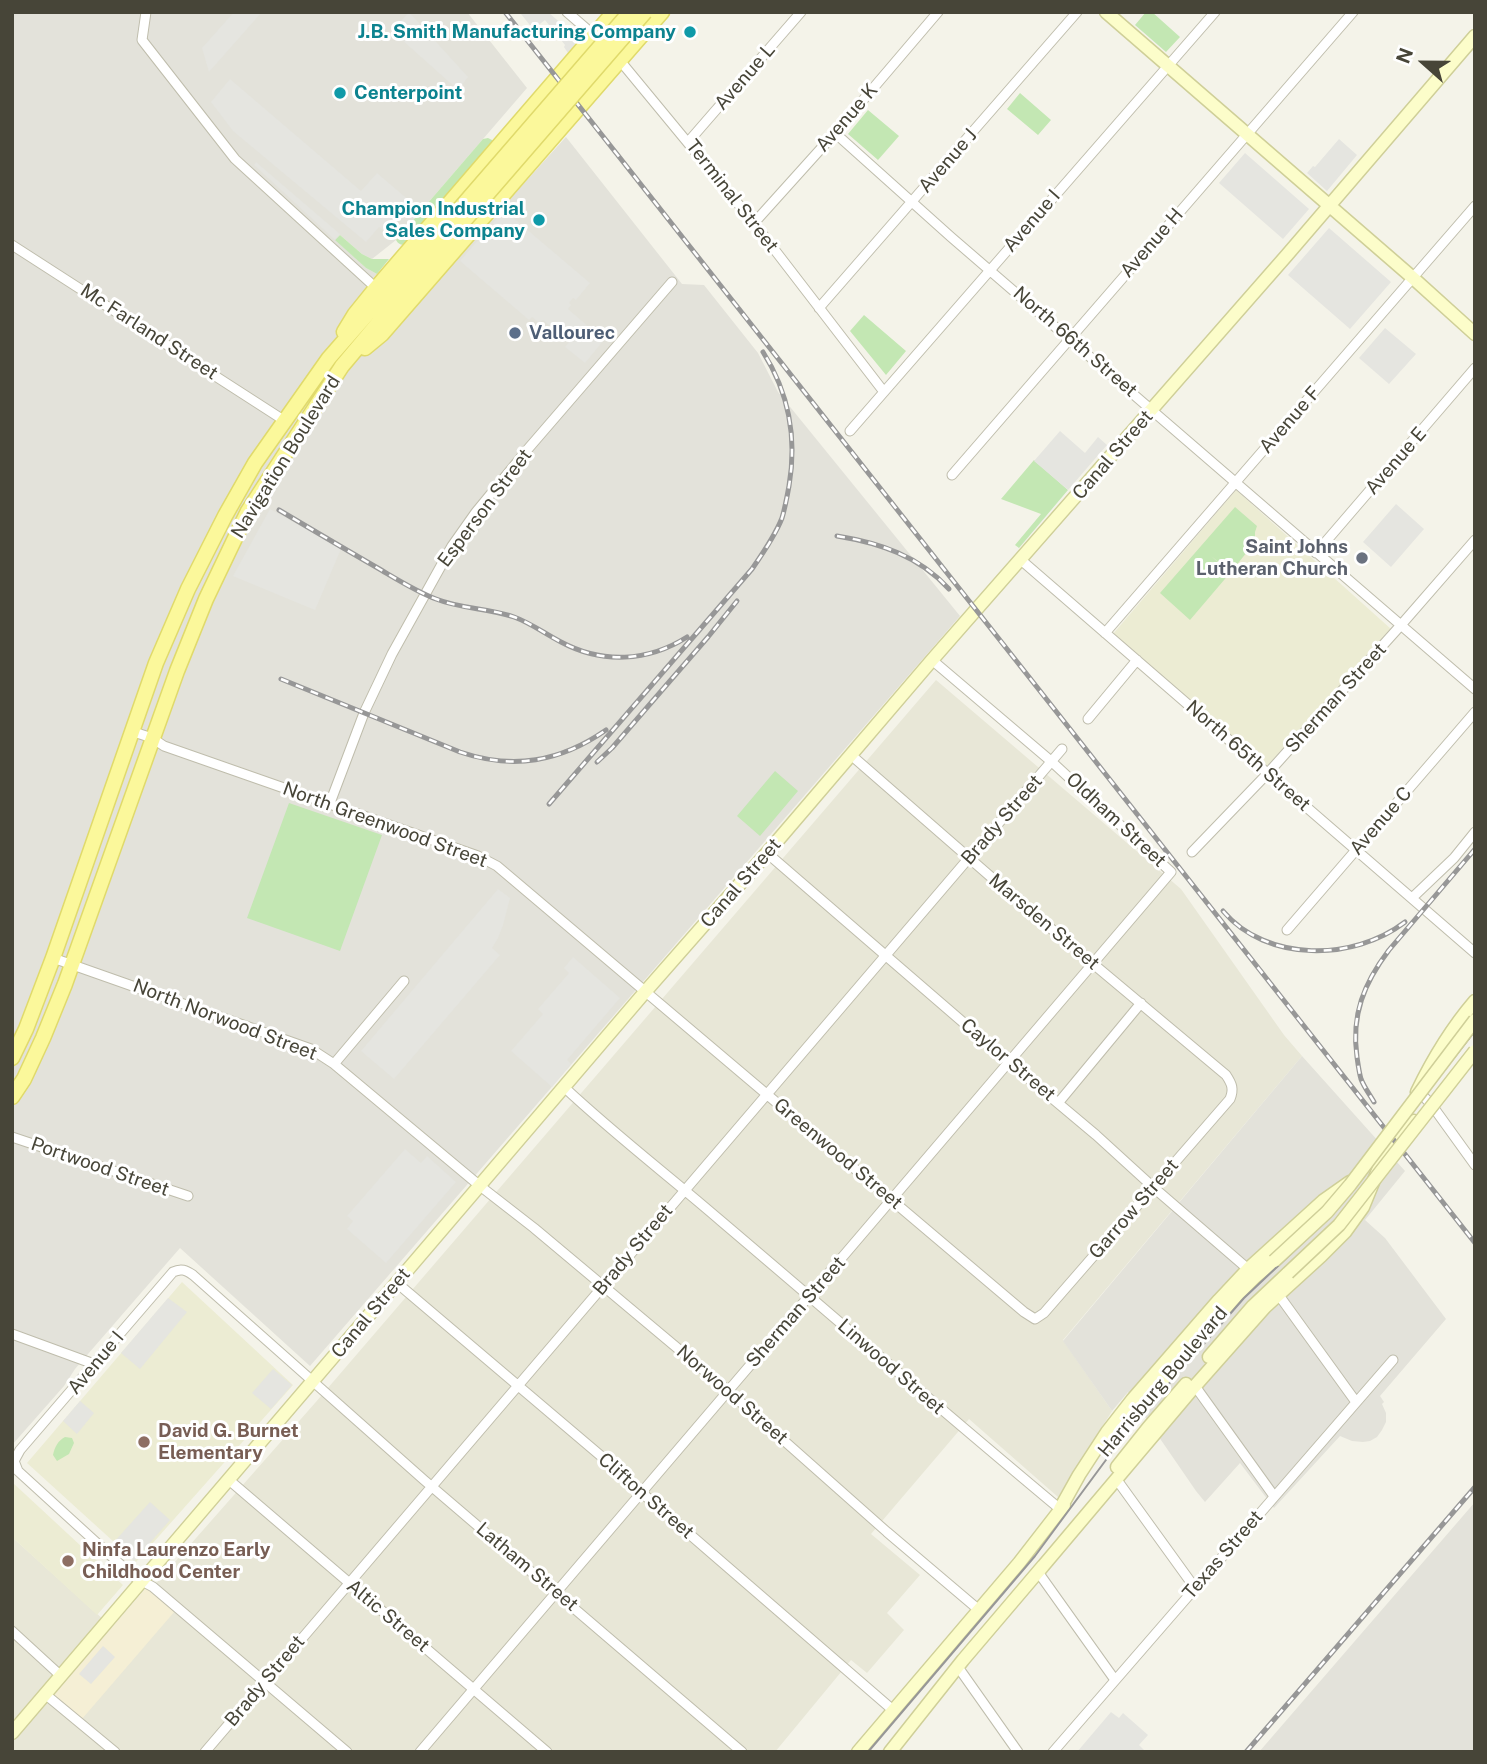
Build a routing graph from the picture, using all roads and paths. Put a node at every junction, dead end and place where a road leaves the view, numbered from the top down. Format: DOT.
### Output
graph roads {
  1 [pos="146,12"];
  2 [pos="567,12"];
  3 [pos="614,12"];
  4 [pos="630,12"];
  5 [pos="645,12"];
  6 [pos="662,12"];
  7 [pos="801,12"];
  8 [pos="938,12"];
  9 [pos="1077,12"];
  10 [pos="1106,12"];
  11 [pos="1215,12"];
  12 [pos="1353,12"];
  13 [pos="594,35"];
  14 [pos="1475,37"];
  15 [pos="621,60"];
  16 [pos="1169,66"];
  17 [pos="835,133"];
  18 [pos="1247,135"];
  19 [pos="689,141"];
  20 [pos="912,202"];
  21 [pos="1329,206"];
  22 [pos="1475,206"];
  23 [pos="460,217"];
  24 [pos="754,223"];
  25 [pos="12,245"];
  26 [pos="990,269"];
  27 [pos="1413,278"];
  28 [pos="672,282"];
  29 [pos="376,288"];
  30 [pos="819,308"];
  31 [pos="1475,334"];
  32 [pos="1070,338"];
  33 [pos="329,358"];
  34 [pos="342,366"];
  35 [pos="1475,368"];
  36 [pos="884,392"];
  37 [pos="1153,409"];
  38 [pos="285,421"];
  39 [pos="302,426"];
  40 [pos="850,431"];
  41 [pos="952,475"];
  42 [pos="1237,482"];
  43 [pos="1475,540"];
  44 [pos="1316,553"];
  45 [pos="1021,560"];
  46 [pos="1401,625"];
  47 [pos="1105,633"];
  48 [pos="932,660"];
  49 [pos="1137,660"];
  50 [pos="156,663"];
  51 [pos="177,671"];
  52 [pos="1475,689"];
  53 [pos="1475,712"];
  54 [pos="1088,719"];
  55 [pos="131,731"];
  56 [pos="152,738"];
  57 [pos="1062,749"];
  58 [pos="851,755"];
  59 [pos="1052,762"];
  60 [pos="1268,774"];
  61 [pos="330,803"];
  62 [pos="1475,832"];
  63 [pos="1357,850"];
  64 [pos="1192,852"];
  65 [pos="767,853"];
  66 [pos="969,858"];
  67 [pos="1171,872"];
  68 [pos="1412,898"];
  69 [pos="1287,930"];
  70 [pos="1475,953"];
  71 [pos="885,956"];
  72 [pos="53,958"];
  73 [pos="72,964"];
  74 [pos="1094,964"];
  75 [pos="404,981"];
  76 [pos="645,992"];
  77 [pos="1475,1001"];
  78 [pos="1141,1003"];
  79 [pos="1475,1020"];
  80 [pos="1475,1051"];
  81 [pos="12,1058"];
  82 [pos="1475,1061"];
  83 [pos="1009,1062"];
  84 [pos="334,1064"];
  85 [pos="564,1087"];
  86 [pos="1233,1091"];
  87 [pos="1418,1091"];
  88 [pos="766,1094"];
  89 [pos="12,1097"];
  90 [pos="1059,1102"];
  91 [pos="1431,1104"];
  92 [pos="12,1137"];
  93 [pos="1475,1165"];
  94 [pos="480,1186"];
  95 [pos="1153,1187"];
  96 [pos="1342,1188"];
  97 [pos="685,1189"];
  98 [pos="188,1196"];
  99 [pos="891,1199"];
  100 [pos="1363,1206"];
  101 [pos="181,1269"];
  102 [pos="1248,1269"];
  103 [pos="397,1283"];
  104 [pos="603,1286"];
  105 [pos="1278,1294"];
  106 [pos="809,1296"];
  107 [pos="1031,1316"];
  108 [pos="12,1334"];
  109 [pos="1393,1360"];
  110 [pos="94,1364"];
  111 [pos="313,1382"];
  112 [pos="517,1385"];
  113 [pos="1195,1386"];
  114 [pos="728,1391"];
  115 [pos="1356,1402"];
  116 [pos="229,1480"];
  117 [pos="1117,1480"];
  118 [pos="431,1486"];
  119 [pos="642,1493"];
  120 [pos="1274,1496"];
  121 [pos="1060,1509"];
  122 [pos="1038,1572"];
  123 [pos="143,1580"];
  124 [pos="349,1583"];
  125 [pos="1195,1588"];
  126 [pos="557,1593"];
  127 [pos="979,1610"];
  128 [pos="12,1631"];
  129 [pos="958,1667"];
  130 [pos="61,1676"];
  131 [pos="1115,1680"];
  132 [pos="264,1682"];
  133 [pos="474,1689"];
  134 [pos="46,1694"];
  135 [pos="894,1711"];
  136 [pos="907,1730"];
  137 [pos="12,1733"];
  138 [pos="115,1752"];
  139 [pos="205,1752"];
  140 [pos="347,1752"];
  141 [pos="420,1752"];
  142 [pos="547,1752"];
  143 [pos="742,1752"];
  144 [pos="858,1752"];
  145 [pos="890,1752"];
  146 [pos="898,1752"];
  147 [pos="1018,1752"];
  148 [pos="1053,1752"];
  1 -- 29 [label="street"];
  2 -- 13 [label="street, Terminal Street"];
  3 -- 13 [label="main road"];
  4 -- 23 [label="main road, Navigation Boulevard, bridge"];
  5 -- 23 [label="main road, Navigation Boulevard, bridge"];
  6 -- 15 [label="main road"];
  7 -- 19 [label="street, Avenue L"];
  8 -- 17 [label="street, Avenue K"];
  9 -- 20 [label="street, Avenue J"];
  10 -- 16 [label="main road"];
  11 -- 16 [label="street, Avenue I"];
  12 -- 18 [label="street, Avenue H"];
  13 -- 15 [label="street, Terminal Street"];
  13 -- 29 [label="main road"];
  14 -- 21 [label="main road, Canal Street"];
  15 -- 19 [label="street, Terminal Street"];
  15 -- 34 [label="main road"];
  16 -- 18 [label="main road"];
  16 -- 26 [label="street, Avenue I"];
  17 -- 20 [label="street, North 66th Street"];
  17 -- 24 [label="street, Avenue K"];
  18 -- 21 [label="main road"];
  18 -- 32 [label="street, Avenue H"];
  19 -- 24 [label="street, Terminal Street"];
  20 -- 26 [label="street, North 66th Street"];
  20 -- 30 [label="street, Avenue J"];
  21 -- 27 [label="main road"];
  21 -- 37 [label="main road, Canal Street"];
  22 -- 27 [label="street, Avenue F"];
  23 -- 33 [label="main road, Navigation Boulevard"];
  23 -- 34 [label="main road, Navigation Boulevard"];
  24 -- 30 [label="street, Terminal Street"];
  25 -- 38 [label="street, Mc Farland Street"];
  26 -- 32 [label="street, North 66th Street"];
  26 -- 36 [label="street, Avenue I"];
  27 -- 31 [label="main road"];
  27 -- 42 [label="street, Avenue F"];
  28 -- 61 [label="street, Esperson Street"];
  29 -- 33 [label="main road"];
  30 -- 36 [label="street, Terminal Street"];
  32 -- 37 [label="street, North 66th Street"];
  32 -- 41 [label="street, Avenue H"];
  33 -- 38 [label="main road, Navigation Boulevard"];
  34 -- 39 [label="main road, Navigation Boulevard"];
  35 -- 44 [label="street, Avenue E"];
  36 -- 40 [label="street, Avenue I"];
  37 -- 42 [label="street, North 66th Street"];
  37 -- 45 [label="main road, Canal Street"];
  38 -- 39 [label="main road"];
  38 -- 50 [label="main road, Navigation Boulevard"];
  39 -- 51 [label="main road, Navigation Boulevard"];
  42 -- 44 [label="street, North 66th Street"];
  42 -- 47 [label="street, Avenue F"];
  43 -- 46 [label="street, Sherman Street"];
  44 -- 46 [label="street, North 66th Street"];
  45 -- 47 [label="street, North 65th Street"];
  45 -- 48 [label="main road, Canal Street"];
  46 -- 52 [label="street, North 66th Street"];
  46 -- 60 [label="street, Sherman Street"];
  47 -- 49 [label="street, North 65th Street"];
  48 -- 58 [label="main road, Canal Street"];
  48 -- 59 [label="street, Oldham Street"];
  49 -- 54 [label="street"];
  49 -- 60 [label="street, North 65th Street"];
  50 -- 51 [label="main road"];
  50 -- 55 [label="main road, Navigation Boulevard"];
  51 -- 56 [label="main road, Navigation Boulevard"];
  53 -- 63 [label="street, Avenue C"];
  55 -- 56 [label="street, North Greenwood Street"];
  55 -- 72 [label="main road, Navigation Boulevard"];
  56 -- 61 [label="street, North Greenwood Street"];
  56 -- 73 [label="main road, Navigation Boulevard"];
  57 -- 59 [label="street, Brady Street"];
  58 -- 65 [label="main road, Canal Street"];
  58 -- 66 [label="street, Marsden Street"];
  59 -- 66 [label="street, Brady Street"];
  59 -- 67 [label="street, Oldham Street"];
  60 -- 63 [label="street, North 65th Street"];
  60 -- 64 [label="street, Sherman Street"];
  61 -- 76 [label="street, North Greenwood Street"];
  62 -- 68 [label="street"];
  63 -- 68 [label="street, North 65th Street"];
  63 -- 69 [label="street, Avenue C"];
  65 -- 71 [label="street, Caylor Street"];
  65 -- 76 [label="main road, Canal Street"];
  66 -- 71 [label="street, Brady Street"];
  66 -- 74 [label="street, Marsden Street"];
  67 -- 74 [label="street, Sherman Street"];
  68 -- 70 [label="street, North 65th Street"];
  71 -- 83 [label="street, Caylor Street"];
  71 -- 88 [label="street, Brady Street"];
  72 -- 73 [label="street, North Norwood Street"];
  72 -- 81 [label="main road, Navigation Boulevard"];
  73 -- 84 [label="street, North Norwood Street"];
  73 -- 89 [label="main road, Navigation Boulevard"];
  74 -- 78 [label="street, Marsden Street"];
  74 -- 83 [label="street, Sherman Street"];
  75 -- 84 [label="street"];
  76 -- 85 [label="main road, Canal Street"];
  76 -- 88 [label="street, Greenwood Street"];
  77 -- 87 [label="main road"];
  78 -- 86 [label="street, Marsden Street"];
  78 -- 90 [label="street"];
  79 -- 121 [label="main road, Harrisburg Boulevard, bridge"];
  80 -- 122 [label="main road, Harrisburg Boulevard, bridge"];
  82 -- 91 [label="main road"];
  83 -- 90 [label="street, Caylor Street"];
  83 -- 99 [label="street, Sherman Street"];
  84 -- 94 [label="street, North Norwood Street"];
  85 -- 94 [label="main road, Canal Street"];
  85 -- 97 [label="street, Linwood Street"];
  86 -- 95 [label="street, Garrow Street"];
  87 -- 91 [label="street"];
  87 -- 96 [label="main road"];
  88 -- 97 [label="street, Brady Street"];
  88 -- 99 [label="street, Greenwood Street"];
  90 -- 95 [label="street, Caylor Street"];
  91 -- 93 [label="street"];
  91 -- 100 [label="main road"];
  92 -- 98 [label="street, Portwood Street"];
  94 -- 103 [label="main road, Canal Street"];
  94 -- 104 [label="street, Norwood Street"];
  95 -- 102 [label="street, Caylor Street"];
  95 -- 107 [label="street, Garrow Street"];
  96 -- 100 [label="main road"];
  96 -- 102 [label="main road"];
  97 -- 104 [label="street, Brady Street"];
  97 -- 106 [label="street, Linwood Street"];
  99 -- 106 [label="street, Sherman Street"];
  99 -- 107 [label="street, Greenwood Street"];
  100 -- 105 [label="main road"];
  101 -- 110 [label="street, Avenue I"];
  101 -- 111 [label="street, Latham Street"];
  102 -- 121 [label="main road"];
  103 -- 111 [label="main road, Canal Street"];
  103 -- 112 [label="street, Clifton Street"];
  104 -- 112 [label="street, Brady Street"];
  104 -- 114 [label="street, Norwood Street"];
  105 -- 113 [label="main road"];
  105 -- 115 [label="street"];
  106 -- 114 [label="street, Sherman Street"];
  106 -- 121 [label="street, Linwood Street"];
  108 -- 110 [label="street"];
  109 -- 115 [label="street, Texas Street"];
  110 -- 123 [label="street, Avenue I"];
  111 -- 116 [label="main road, Canal Street"];
  111 -- 118 [label="street, Latham Street"];
  112 -- 118 [label="street, Brady Street"];
  112 -- 119 [label="street, Clifton Street"];
  113 -- 117 [label="main road"];
  113 -- 120 [label="street"];
  114 -- 119 [label="street, Sherman Street"];
  114 -- 127 [label="street, Norwood Street"];
  115 -- 120 [label="street, Texas Street"];
  116 -- 123 [label="main road, Canal Street"];
  116 -- 124 [label="street, Altic Street"];
  117 -- 122 [label="main road"];
  117 -- 125 [label="street"];
  118 -- 124 [label="street, Brady Street"];
  118 -- 126 [label="street, Latham Street"];
  119 -- 126 [label="street, Sherman Street"];
  119 -- 135 [label="street, Clifton Street"];
  120 -- 125 [label="street, Texas Street"];
  121 -- 127 [label="main road, Harrisburg Boulevard"];
  122 -- 129 [label="main road, Harrisburg Boulevard"];
  122 -- 131 [label="street"];
  123 -- 130 [label="main road, Canal Street"];
  123 -- 132 [label="street"];
  124 -- 132 [label="street, Brady Street"];
  124 -- 133 [label="street, Altic Street"];
  125 -- 131 [label="street, Texas Street"];
  126 -- 133 [label="street, Sherman Street"];
  126 -- 143 [label="street, Latham Street"];
  127 -- 135 [label="main road, Harrisburg Boulevard"];
  128 -- 130 [label="street"];
  129 -- 136 [label="main road, Harrisburg Boulevard"];
  129 -- 147 [label="street"];
  130 -- 134 [label="main road, Canal Street"];
  131 -- 148 [label="street, Texas Street"];
  132 -- 139 [label="street, Brady Street"];
  132 -- 140 [label="street"];
  133 -- 141 [label="street, Sherman Street"];
  133 -- 142 [label="street, Altic Street"];
  134 -- 137 [label="main road, Canal Street"];
  134 -- 138 [label="street"];
  135 -- 144 [label="main road, Harrisburg Boulevard"];
  136 -- 145 [label="main road, Harrisburg Boulevard"];
  136 -- 146 [label="street"];
}
